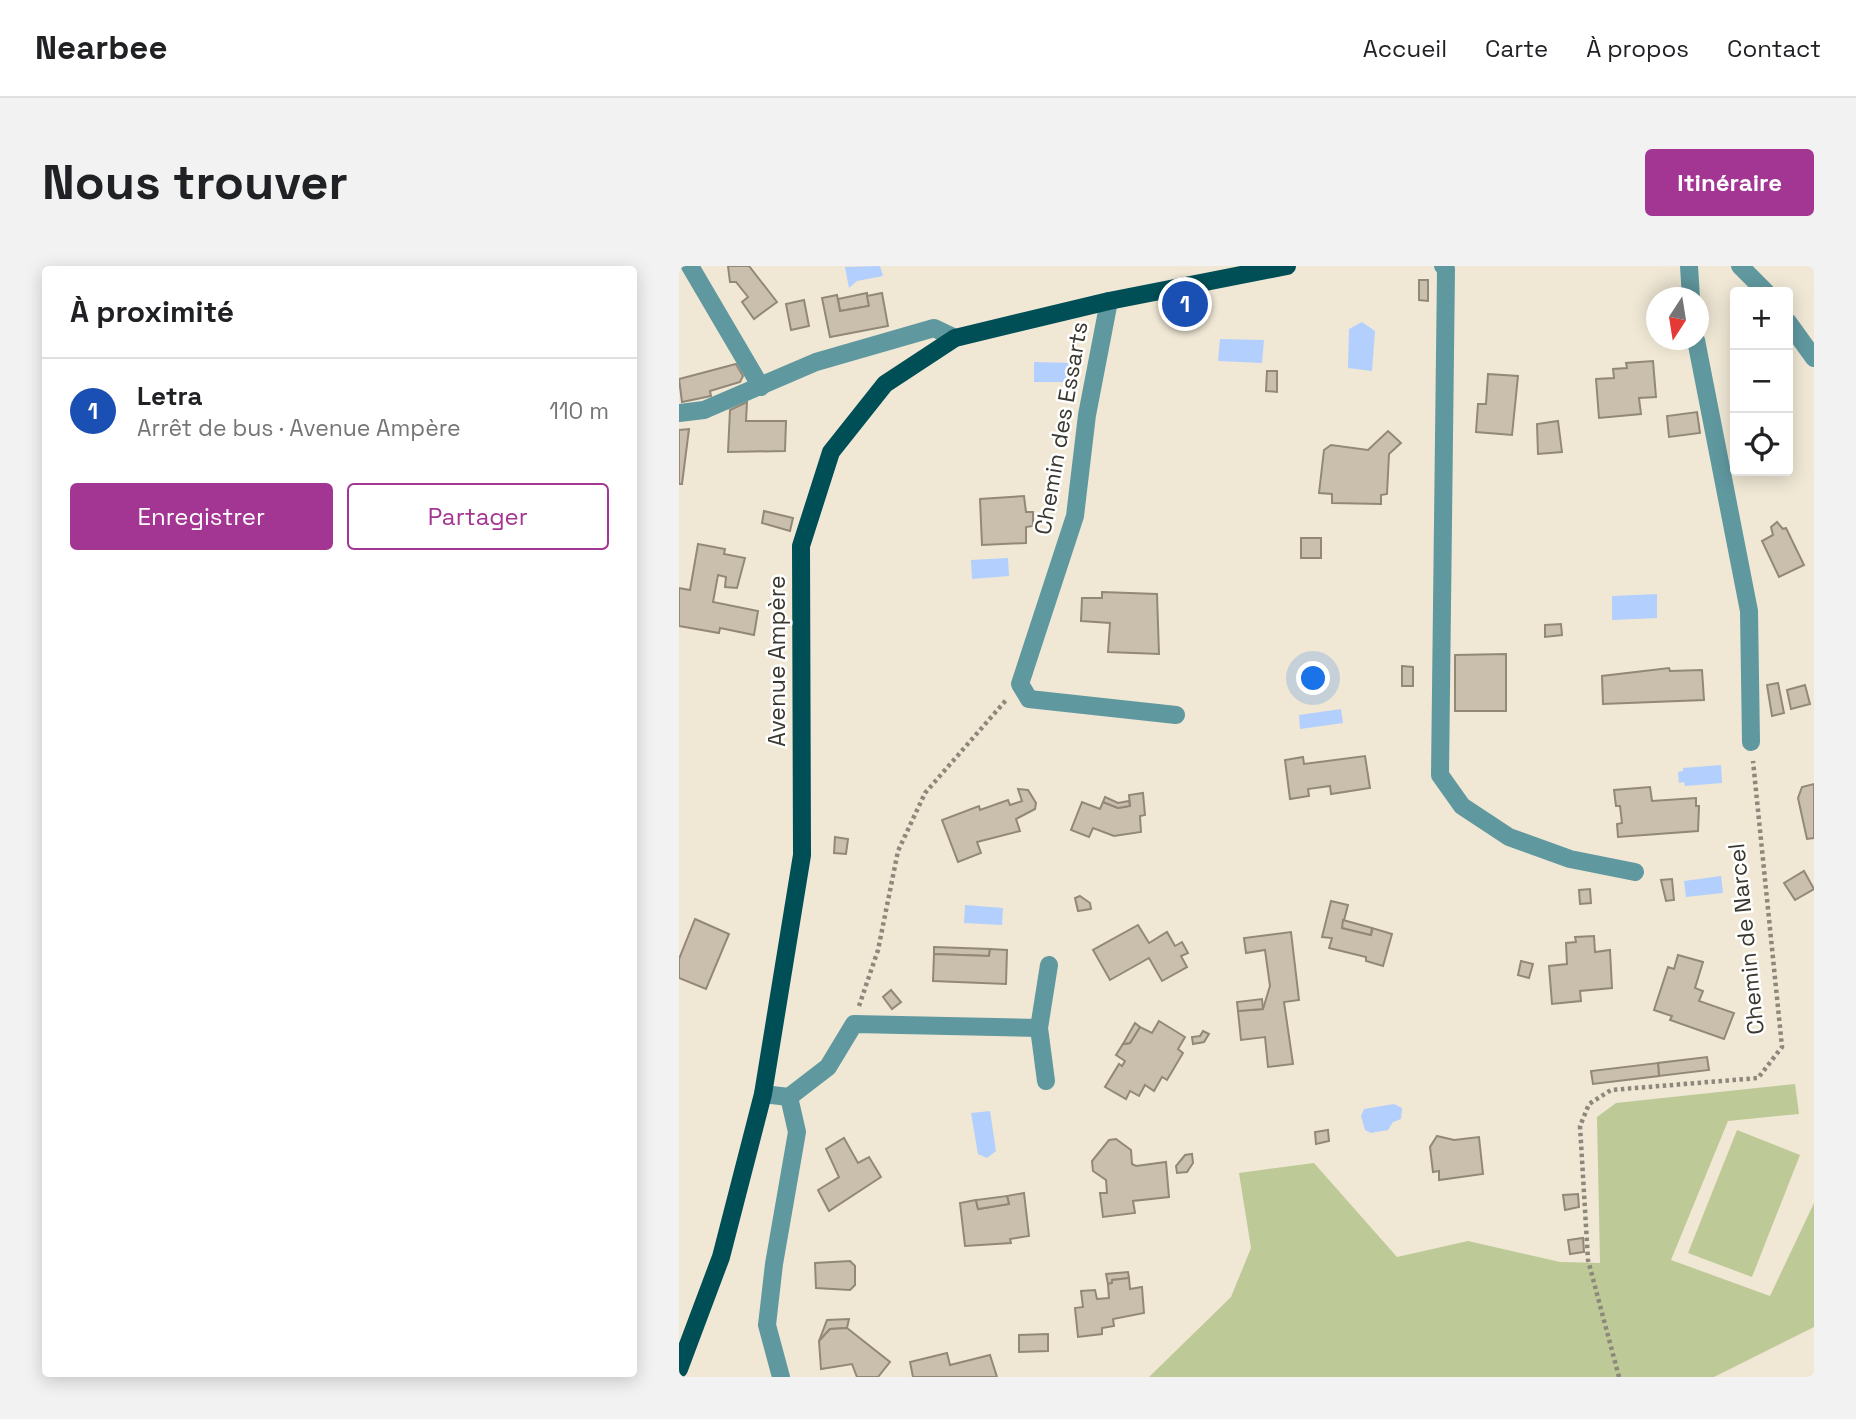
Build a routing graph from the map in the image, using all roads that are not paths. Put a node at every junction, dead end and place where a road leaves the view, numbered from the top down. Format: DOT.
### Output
graph roads {
  1 [pos="690,266"];
  2 [pos="1287,266"];
  3 [pos="1443,266"];
  4 [pos="1689,266"];
  5 [pos="1740,266"];
  6 [pos="1690,287"];
  7 [pos="1761,287"];
  8 [pos="1109,301"];
  9 [pos="1793,329"];
  10 [pos="955,338"];
  11 [pos="1698,350"];
  12 [pos="1814,358"];
  13 [pos="761,387"];
  14 [pos="679,413"];
  15 [pos="1176,715"];
  16 [pos="1751,742"];
  17 [pos="1635,872"];
  18 [pos="1049,965"];
  19 [pos="1039,1028"];
  20 [pos="1046,1081"];
  21 [pos="763,1094"];
  22 [pos="789,1097"];
  23 [pos="679,1369"];
  24 [pos="782,1377"];
  1 -- 13 [label="street"];
  2 -- 8 [label="main road, Avenue Ampère"];
  3 -- 17 [label="street"];
  4 -- 6 [label="street"];
  5 -- 7 [label="street"];
  8 -- 10 [label="main road, Avenue Ampère"];
  8 -- 15 [label="street, Chemin des Essarts"];
  9 -- 12 [label="street"];
  10 -- 13 [label="street"];
  10 -- 21 [label="main road, Avenue Ampère"];
  11 -- 16 [label="street"];
  13 -- 14 [label="street"];
  18 -- 19 [label="street"];
  19 -- 20 [label="street"];
  19 -- 22 [label="street"];
  21 -- 22 [label="street"];
  21 -- 23 [label="main road, Avenue Ampère"];
  22 -- 24 [label="street"];
}
